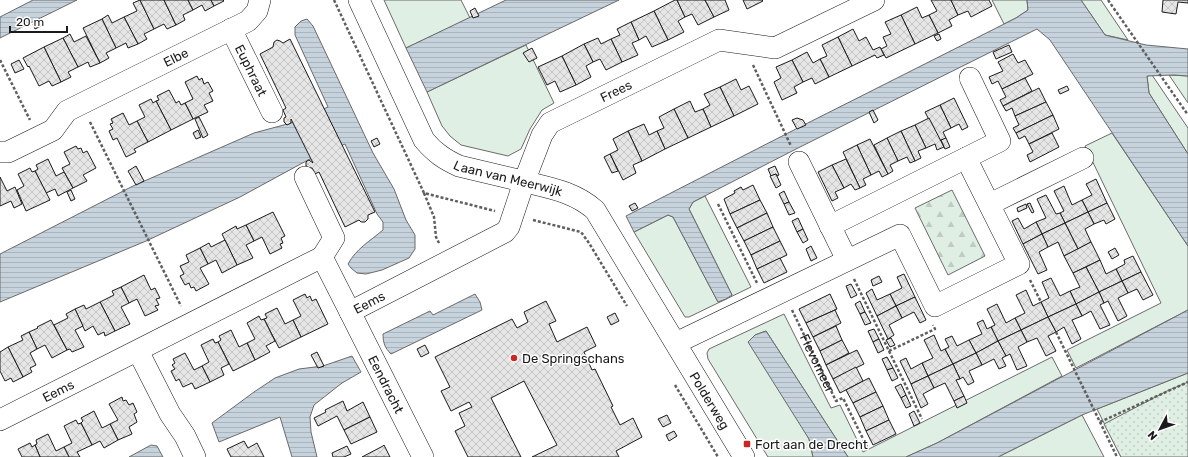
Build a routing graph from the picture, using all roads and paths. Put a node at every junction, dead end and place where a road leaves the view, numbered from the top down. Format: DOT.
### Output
graph roads {
  1 [pos="260,0"];
  2 [pos="359,0"];
  3 [pos="874,0"];
  4 [pos="879,0"];
  5 [pos="888,0"];
  6 [pos="1108,0"];
  7 [pos="231,29"];
  8 [pos="742,43"];
  9 [pos="0,60"];
  10 [pos="970,78"];
  11 [pos="81,104"];
  12 [pos="272,112"];
  13 [pos="1188,115"];
  14 [pos="784,132"];
  15 [pos="39,137"];
  16 [pos="0,152"];
  17 [pos="966,158"];
  18 [pos="1083,158"];
  19 [pos="799,162"];
  20 [pos="305,177"];
  21 [pos="524,182"];
  22 [pos="424,193"];
  23 [pos="718,204"];
  24 [pos="990,204"];
  25 [pos="830,226"];
  26 [pos="322,257"];
  27 [pos="846,260"];
  28 [pos="447,262"];
  29 [pos="1019,264"];
  30 [pos="774,295"];
  31 [pos="1042,302"];
  32 [pos="935,306"];
  33 [pos="350,312"];
  34 [pos="190,324"];
  35 [pos="1056,332"];
  36 [pos="676,343"];
  37 [pos="138,351"];
  38 [pos="890,352"];
  39 [pos="673,382"];
  40 [pos="1188,382"];
  41 [pos="922,419"];
  42 [pos="0,420"];
  43 [pos="1100,422"];
  44 [pos="866,447"];
  45 [pos="196,457"];
  46 [pos="423,457"];
  47 [pos="718,457"];
  48 [pos="744,457"];
  49 [pos="1117,457"];
  1 -- 7 [label="street, Elbe"];
  2 -- 21 [label="street, Laan van Meerwijk"];
  3 -- 8 [label="street, Frees"];
  4 -- 5 [label="street"];
  6 -- 13 [label="path"];
  7 -- 11 [label="street, Elbe"];
  7 -- 12 [label="street, Euphraat"];
  8 -- 14 [label="path"];
  8 -- 21 [label="street, Frees"];
  9 -- 15 [label="path"];
  10 -- 17 [label="street"];
  11 -- 15 [label="street, Elbe"];
  11 -- 34 [label="path"];
  15 -- 16 [label="street, Elbe"];
  17 -- 24 [label="street"];
  17 -- 25 [label="street"];
  18 -- 24 [label="street"];
  19 -- 25 [label="street"];
  20 -- 26 [label="street"];
  21 -- 28 [label="street, Eems"];
  21 -- 36 [label="street, Laan van Meerwijk"];
  22 -- 28 [label="path"];
  23 -- 30 [label="path, Flevomeer"];
  24 -- 29 [label="street"];
  25 -- 27 [label="street"];
  26 -- 33 [label="street, Eems"];
  26 -- 34 [label="street, Eems"];
  27 -- 30 [label="street"];
  27 -- 32 [label="street"];
  27 -- 38 [label="path"];
  28 -- 33 [label="street, Eems"];
  29 -- 31 [label="path"];
  29 -- 32 [label="street"];
  30 -- 36 [label="street"];
  30 -- 44 [label="path, Flevomeer"];
  32 -- 38 [label="path"];
  33 -- 46 [label="street, Eendracht"];
  34 -- 37 [label="street, Eems"];
  35 -- 43 [label="path"];
  36 -- 48 [label="street, Polderweg"];
  37 -- 42 [label="street, Eems"];
  37 -- 45 [label="street"];
  38 -- 41 [label="path"];
  39 -- 47 [label="path, Polderweg"];
  40 -- 43 [label="path"];
  43 -- 49 [label="path"];
}
